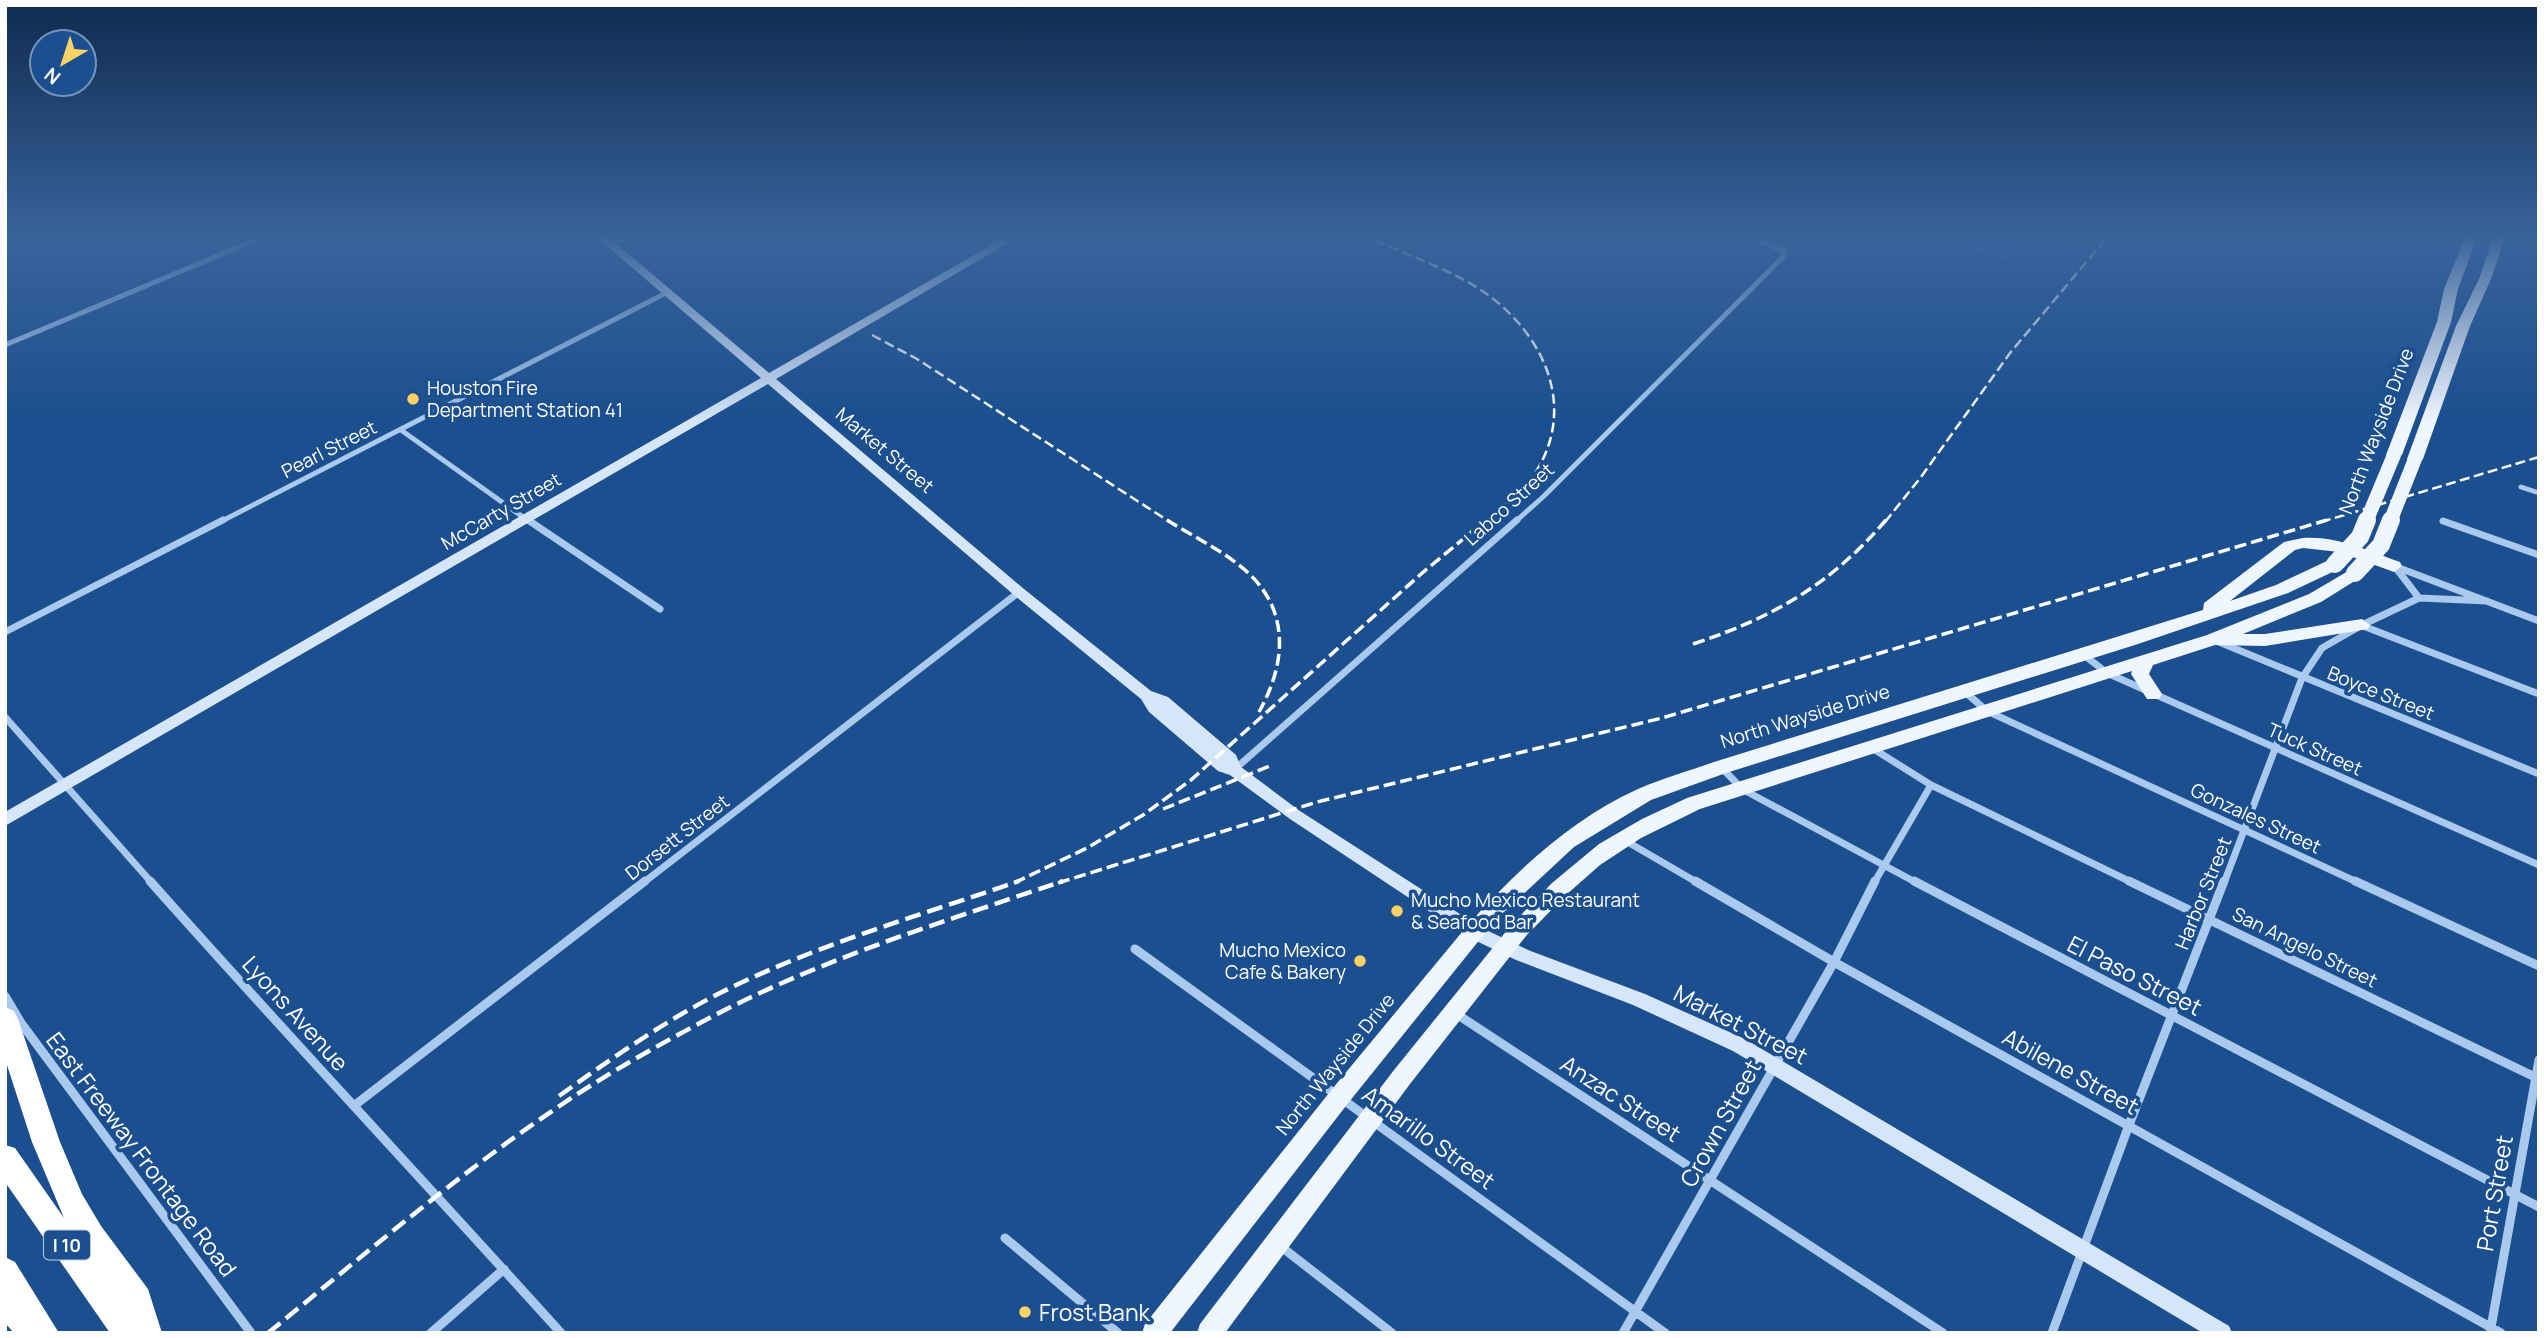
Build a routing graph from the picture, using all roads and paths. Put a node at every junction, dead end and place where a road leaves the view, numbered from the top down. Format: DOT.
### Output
graph roads {
  1 [pos="119,297"];
  2 [pos="657,297"];
  3 [pos="671,297"];
  4 [pos="910,297"];
  5 [pos="1743,297"];
  6 [pos="2450,297"];
  7 [pos="2476,297"];
  8 [pos="5,345"];
  9 [pos="768,379"];
  10 [pos="401,430"];
  11 [pos="2521,486"];
  12 [pos="2539,493"];
  13 [pos="526,519"];
  14 [pos="2444,521"];
  15 [pos="2539,555"];
  16 [pos="2394,566"];
  17 [pos="1019,592"];
  18 [pos="2419,598"];
  19 [pos="2487,601"];
  20 [pos="660,609"];
  21 [pos="2200,616"];
  22 [pos="2539,621"];
  23 [pos="2362,625"];
  24 [pos="5,632"];
  25 [pos="2213,639"];
  26 [pos="2083,655"];
  27 [pos="2146,659"];
  28 [pos="2106,673"];
  29 [pos="2302,678"];
  30 [pos="1965,692"];
  31 [pos="2153,694"];
  32 [pos="2539,694"];
  33 [pos="1987,711"];
  34 [pos="5,717"];
  35 [pos="1872,748"];
  36 [pos="2275,749"];
  37 [pos="1721,767"];
  38 [pos="1235,770"];
  39 [pos="2539,774"];
  40 [pos="1931,785"];
  41 [pos="65,786"];
  42 [pos="1742,789"];
  43 [pos="5,820"];
  44 [pos="2246,830"];
  45 [pos="1624,839"];
  46 [pos="1883,865"];
  47 [pos="2539,865"];
  48 [pos="2209,917"];
  49 [pos="1474,932"];
  50 [pos="1135,948"];
  51 [pos="1504,949"];
  52 [pos="1834,961"];
  53 [pos="2539,966"];
  54 [pos="5,996"];
  55 [pos="1453,1012"];
  56 [pos="2172,1015"];
  57 [pos="5,1019"];
  58 [pos="2539,1060"];
  59 [pos="1774,1066"];
  60 [pos="2537,1078"];
  61 [pos="1341,1095"];
  62 [pos="355,1105"];
  63 [pos="1370,1118"];
  64 [pos="2129,1125"];
  65 [pos="5,1158"];
  66 [pos="1711,1180"];
  67 [pos="2513,1194"];
  68 [pos="2539,1207"];
  69 [pos="1005,1238"];
  70 [pos="1278,1244"];
  71 [pos="2082,1250"];
  72 [pos="504,1269"];
  73 [pos="5,1272"];
  74 [pos="5,1301"];
  75 [pos="1636,1311"];
  76 [pos="2491,1330"];
  77 [pos="34,1333"];
  78 [pos="44,1333"];
  79 [pos="128,1333"];
  80 [pos="147,1333"];
  81 [pos="251,1333"];
  82 [pos="431,1333"];
  83 [pos="561,1333"];
  84 [pos="1118,1333"];
  85 [pos="1154,1333"];
  86 [pos="1209,1333"];
  87 [pos="1392,1333"];
  88 [pos="1623,1333"];
  89 [pos="1665,1333"];
  90 [pos="1943,1333"];
  91 [pos="2052,1333"];
  92 [pos="2222,1333"];
  93 [pos="2501,1333"];
  1 -- 8 [label="street"];
  2 -- 10 [label="street, Pearl Street"];
  3 -- 9 [label="main road, Market Street"];
  4 -- 9 [label="main road, McCarty Street"];
  5 -- 38 [label="street, Labco Street"];
  6 -- 21 [label="main road, North Wayside Drive, bridge"];
  7 -- 25 [label="main road, bridge"];
  9 -- 13 [label="main road, McCarty Street"];
  9 -- 17 [label="main road, Market Street"];
  10 -- 13 [label="street"];
  10 -- 24 [label="street, Pearl Street"];
  11 -- 12 [label="street"];
  13 -- 20 [label="street"];
  13 -- 41 [label="main road, McCarty Street"];
  14 -- 15 [label="street"];
  16 -- 18 [label="street"];
  16 -- 19 [label="street"];
  16 -- 21 [label="main road"];
  17 -- 38 [label="main road, Market Street"];
  17 -- 62 [label="street, Dorsett Street"];
  18 -- 19 [label="street"];
  18 -- 23 [label="street, Harbor Street"];
  19 -- 22 [label="street"];
  21 -- 26 [label="main road, North Wayside Drive"];
  23 -- 25 [label="main road"];
  23 -- 29 [label="street, Harbor Street"];
  23 -- 32 [label="street"];
  25 -- 27 [label="main road"];
  25 -- 29 [label="street, Boyce Street"];
  26 -- 28 [label="street, Tuck Street"];
  26 -- 30 [label="main road, North Wayside Drive"];
  27 -- 28 [label="main road"];
  27 -- 31 [label="main road"];
  28 -- 31 [label="street, Tuck Street"];
  28 -- 33 [label="main road"];
  29 -- 36 [label="street, Harbor Street"];
  29 -- 39 [label="street, Boyce Street"];
  30 -- 33 [label="street, Gonzales Street"];
  30 -- 37 [label="main road, North Wayside Drive"];
  31 -- 36 [label="street, Tuck Street"];
  33 -- 35 [label="main road"];
  33 -- 44 [label="street, Gonzales Street"];
  34 -- 41 [label="street, Lyons Avenue"];
  35 -- 40 [label="street, San Angelo Street"];
  35 -- 42 [label="main road"];
  36 -- 44 [label="street, Harbor Street"];
  36 -- 47 [label="street, Tuck Street"];
  37 -- 42 [label="street, El Paso Street"];
  37 -- 49 [label="main road, North Wayside Drive"];
  38 -- 49 [label="main road, Market Street"];
  40 -- 46 [label="street, Crown Street"];
  40 -- 48 [label="street, San Angelo Street"];
  41 -- 43 [label="main road, McCarty Street"];
  41 -- 62 [label="street, Lyons Avenue"];
  42 -- 45 [label="main road"];
  42 -- 46 [label="street, El Paso Street"];
  44 -- 48 [label="street, Harbor Street"];
  44 -- 53 [label="street, Gonzales Street"];
  45 -- 51 [label="main road"];
  45 -- 52 [label="street, Abilene Street"];
  46 -- 52 [label="street, Crown Street"];
  46 -- 56 [label="street, El Paso Street"];
  48 -- 56 [label="street, Harbor Street"];
  48 -- 60 [label="street, San Angelo Street"];
  49 -- 51 [label="main road, Market Street"];
  49 -- 61 [label="main road, North Wayside Drive"];
  50 -- 61 [label="street, Amarillo Street"];
  51 -- 55 [label="main road"];
  51 -- 59 [label="main road, Market Street"];
  52 -- 59 [label="street, Crown Street"];
  52 -- 64 [label="street, Abilene Street"];
  54 -- 81 [label="street, East Freeway Frontage Road"];
  55 -- 63 [label="main road"];
  55 -- 66 [label="street, Anzac Street"];
  56 -- 64 [label="street, Harbor Street"];
  56 -- 67 [label="street, El Paso Street"];
  57 -- 80 [label="highway"];
  58 -- 60 [label="street, Port Street"];
  59 -- 66 [label="street, Crown Street"];
  59 -- 71 [label="main road, Market Street"];
  60 -- 67 [label="street, Port Street"];
  61 -- 63 [label="street, Amarillo Street"];
  61 -- 85 [label="main road, North Wayside Drive"];
  62 -- 72 [label="street, Lyons Avenue"];
  63 -- 70 [label="main road"];
  63 -- 75 [label="street, Amarillo Street"];
  64 -- 71 [label="street, Harbor Street"];
  64 -- 76 [label="street, Abilene Street"];
  65 -- 79 [label="highway, I 10"];
  66 -- 75 [label="street, Crown Street"];
  66 -- 90 [label="street, Anzac Street"];
  67 -- 68 [label="street, El Paso Street"];
  67 -- 76 [label="street, Port Street"];
  69 -- 84 [label="street"];
  70 -- 86 [label="main road"];
  70 -- 87 [label="street"];
  71 -- 91 [label="street, Harbor Street"];
  71 -- 92 [label="main road, Market Street"];
  72 -- 82 [label="street"];
  72 -- 83 [label="street, Lyons Avenue"];
  73 -- 78 [label="highway"];
  74 -- 77 [label="highway"];
  75 -- 88 [label="street, Crown Street"];
  75 -- 89 [label="street, Amarillo Street"];
  76 -- 93 [label="street, Abilene Street"];
}
